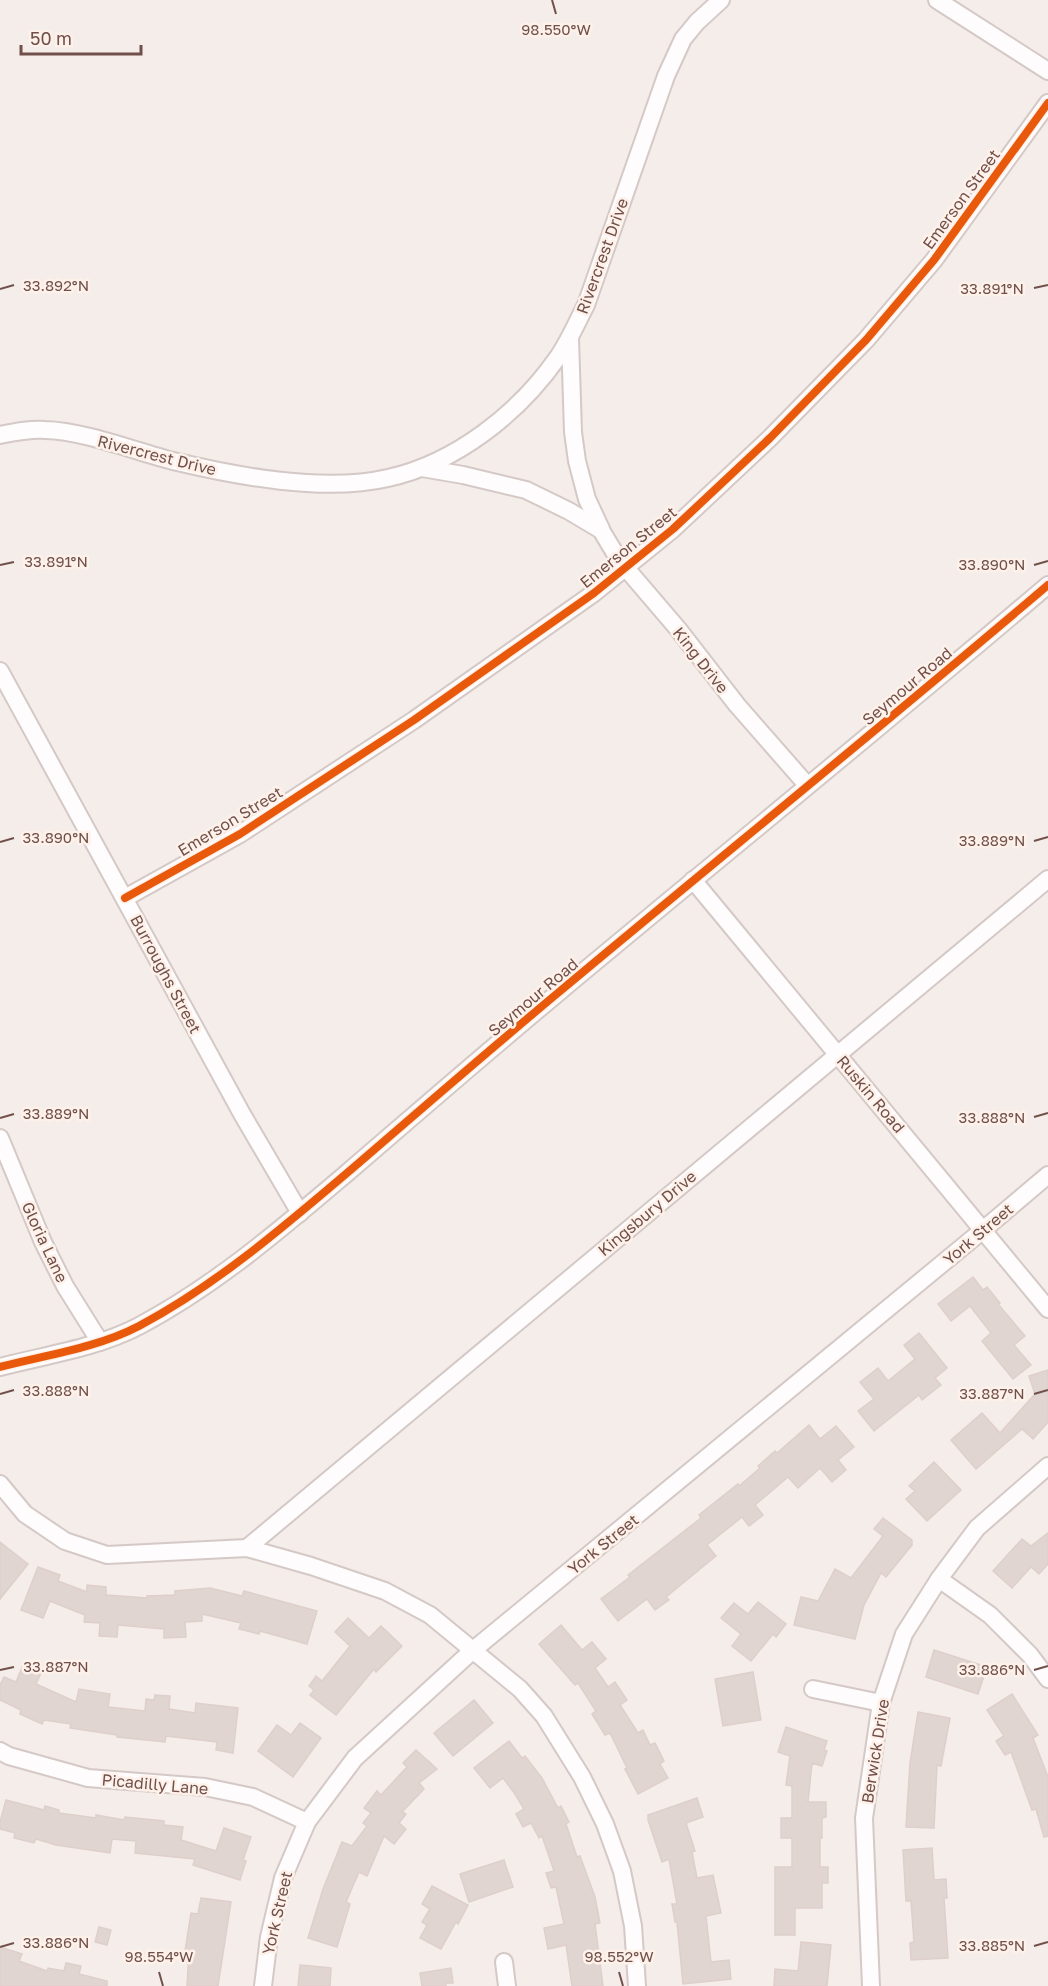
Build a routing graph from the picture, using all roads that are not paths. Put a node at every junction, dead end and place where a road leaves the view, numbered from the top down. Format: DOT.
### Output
graph roads {
  1 [pos="721,0"];
  2 [pos="937,0"];
  3 [pos="1048,71"];
  4 [pos="1048,103"];
  5 [pos="570,337"];
  6 [pos="0,435"];
  7 [pos="422,468"];
  8 [pos="602,530"];
  9 [pos="626,568"];
  10 [pos="1048,585"];
  11 [pos="0,671"];
  12 [pos="807,785"];
  13 [pos="1048,879"];
  14 [pos="693,880"];
  15 [pos="126,898"];
  16 [pos="838,1054"];
  17 [pos="0,1138"];
  18 [pos="1048,1175"];
  19 [pos="300,1213"];
  20 [pos="983,1230"];
  21 [pos="1048,1309"];
  22 [pos="100,1342"];
  23 [pos="0,1367"];
  24 [pos="1048,1466"];
  25 [pos="0,1484"];
  26 [pos="247,1548"];
  27 [pos="939,1579"];
  28 [pos="472,1651"];
  29 [pos="1048,1679"];
  30 [pos="813,1689"];
  31 [pos="881,1703"];
  32 [pos="0,1751"];
  33 [pos="307,1822"];
  34 [pos="504,1962"];
  35 [pos="263,1986"];
  36 [pos="507,1986"];
  37 [pos="637,1986"];
  38 [pos="871,1986"];
  1 -- 5 [label="street, Rivercrest Drive"];
  2 -- 3 [label="street"];
  4 -- 9 [label="street, Emerson Street"];
  5 -- 7 [label="street, Rivercrest Drive"];
  5 -- 8 [label="street, King Drive"];
  6 -- 7 [label="street, Rivercrest Drive"];
  7 -- 8 [label="street, King Drive"];
  8 -- 9 [label="street, King Drive"];
  9 -- 12 [label="street, King Drive"];
  9 -- 15 [label="street, Emerson Street"];
  10 -- 12 [label="street, Seymour Road"];
  11 -- 15 [label="street, Burroughs Street"];
  12 -- 14 [label="street, Seymour Road"];
  13 -- 16 [label="street, Kingsbury Drive"];
  14 -- 16 [label="street, Ruskin Road"];
  14 -- 19 [label="street, Seymour Road"];
  15 -- 19 [label="street, Burroughs Street"];
  16 -- 20 [label="street, Ruskin Road"];
  16 -- 26 [label="street, Kingsbury Drive"];
  17 -- 22 [label="street, Gloria Lane"];
  18 -- 20 [label="street, York Street"];
  19 -- 22 [label="street, Seymour Road"];
  20 -- 21 [label="street, Ruskin Road"];
  20 -- 28 [label="street, York Street"];
  22 -- 23 [label="street, Seymour Road"];
  24 -- 27 [label="street, Berwick Drive"];
  25 -- 26 [label="street"];
  26 -- 28 [label="street"];
  27 -- 29 [label="street"];
  27 -- 31 [label="street, Berwick Drive"];
  28 -- 33 [label="street, York Street"];
  28 -- 37 [label="street"];
  30 -- 31 [label="street"];
  31 -- 38 [label="street, Berwick Drive"];
  32 -- 33 [label="street, Picadilly Lane"];
  33 -- 35 [label="street, York Street"];
  34 -- 36 [label="street"];
}
